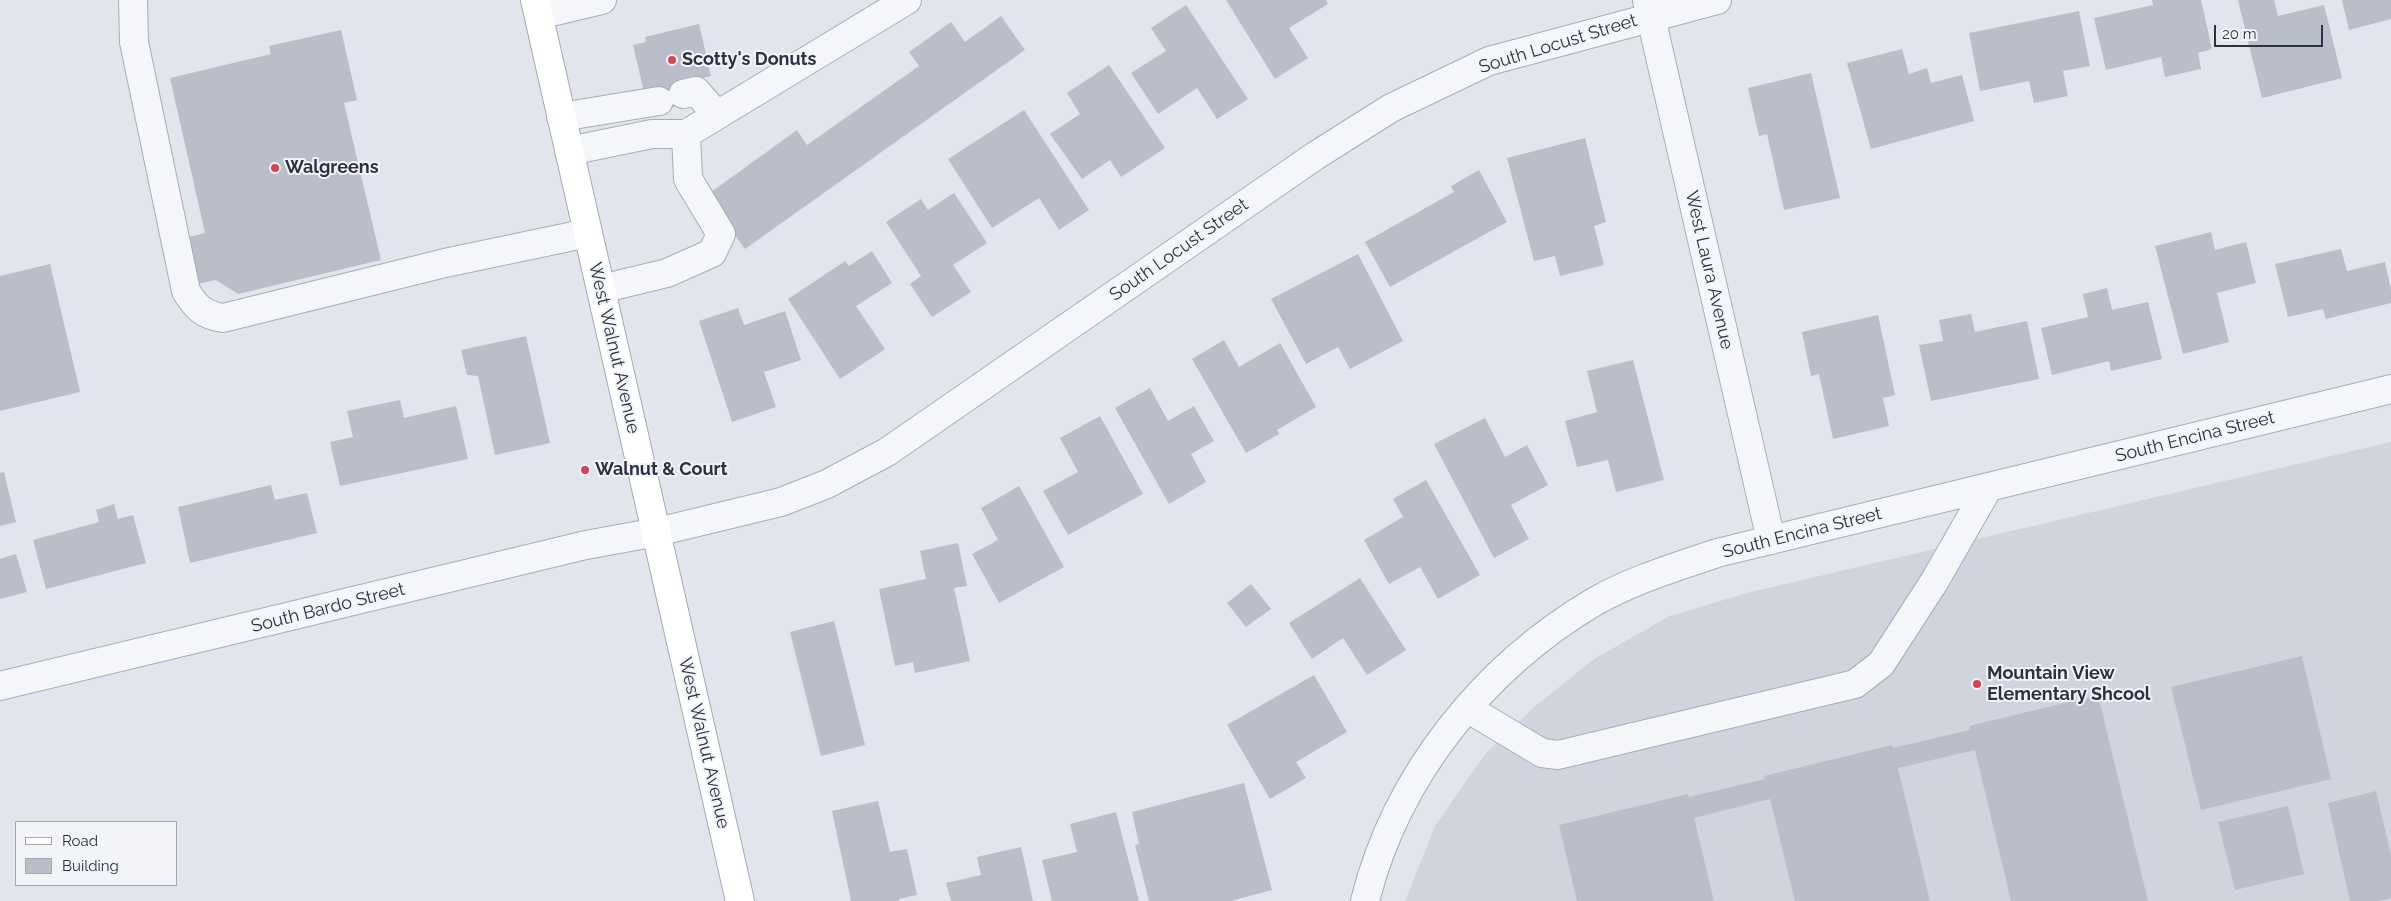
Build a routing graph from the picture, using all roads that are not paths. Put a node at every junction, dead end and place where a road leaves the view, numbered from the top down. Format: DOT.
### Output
graph roads {
  1 [pos="602,0"];
  2 [pos="907,0"];
  3 [pos="1717,0"];
  4 [pos="537,8"];
  5 [pos="1649,8"];
  6 [pos="134,9"];
  7 [pos="718,115"];
  8 [pos="561,117"];
  9 [pos="686,134"];
  10 [pos="569,151"];
  11 [pos="588,234"];
  12 [pos="601,289"];
  13 [pos="2391,389"];
  14 [pos="1988,488"];
  15 [pos="656,532"];
  16 [pos="1770,540"];
  17 [pos="0,686"];
  18 [pos="1468,708"];
  19 [pos="740,901"];
  20 [pos="1365,901"];
  1 -- 4 [label="street"];
  2 -- 7 [label="street"];
  3 -- 5 [label="street, South Locust Street"];
  4 -- 8 [label="main road, West Walnut Avenue"];
  5 -- 15 [label="street, South Locust Street"];
  5 -- 16 [label="street, West Laura Avenue"];
  6 -- 11 [label="street"];
  7 -- 8 [label="street"];
  7 -- 9 [label="street"];
  8 -- 10 [label="main road, West Walnut Avenue"];
  9 -- 10 [label="street"];
  9 -- 12 [label="street"];
  10 -- 11 [label="main road, West Walnut Avenue"];
  11 -- 12 [label="main road, West Walnut Avenue"];
  12 -- 15 [label="main road, West Walnut Avenue"];
  13 -- 14 [label="street, South Encina Street"];
  14 -- 16 [label="street, South Encina Street"];
  14 -- 18 [label="street"];
  15 -- 17 [label="street, South Bardo Street"];
  15 -- 19 [label="main road, West Walnut Avenue"];
  16 -- 18 [label="street, South Encina Street"];
  18 -- 20 [label="street, South Encina Street"];
}
